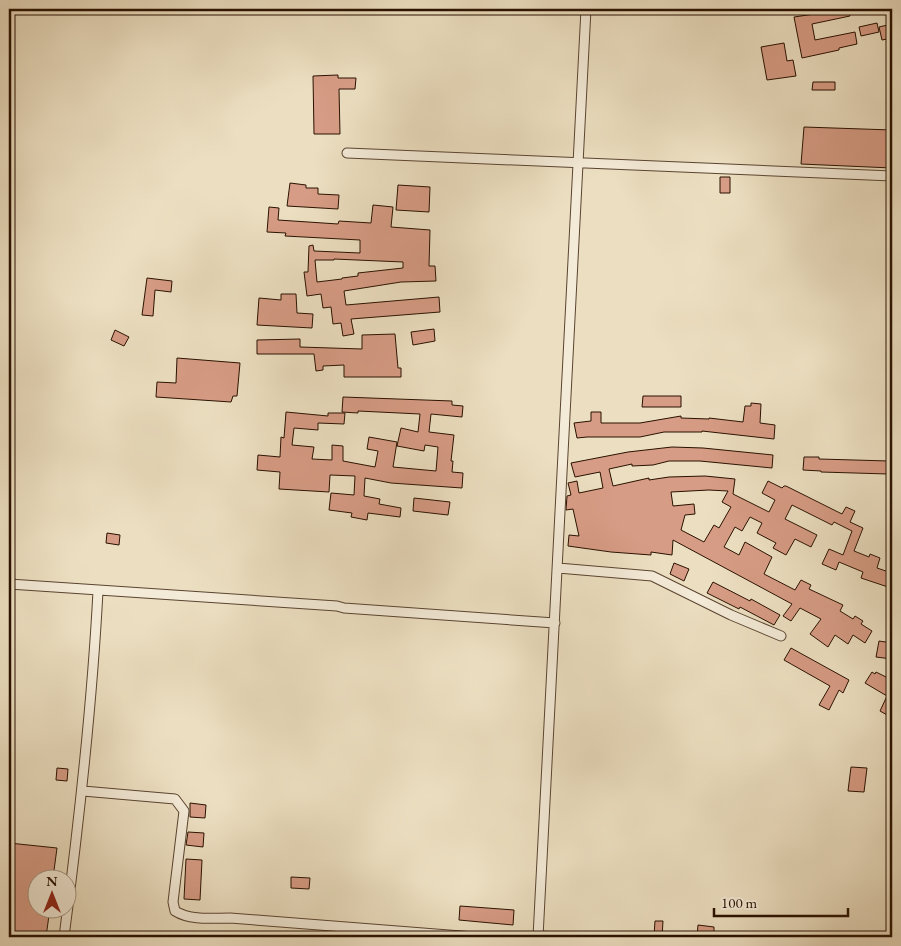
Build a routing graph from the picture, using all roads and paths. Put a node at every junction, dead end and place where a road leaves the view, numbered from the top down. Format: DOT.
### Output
graph roads {
  1 [pos="586,9"];
  2 [pos="347,152"];
  3 [pos="578,164"];
  4 [pos="892,176"];
  5 [pos="558,568"];
  6 [pos="9,584"];
  7 [pos="98,591"];
  8 [pos="555,623"];
  9 [pos="781,636"];
  10 [pos="83,791"];
  11 [pos="538,936"];
  12 [pos="64,937"];
  13 [pos="474,937"];
  14 [pos="521,937"];
  15 [pos="562,937"];
  1 -- 3 [label="street"];
  2 -- 3 [label="street"];
  3 -- 4 [label="street"];
  3 -- 5 [label="street"];
  5 -- 8 [label="street"];
  5 -- 9 [label="street"];
  6 -- 7 [label="street"];
  7 -- 8 [label="street"];
  7 -- 10 [label="street"];
  8 -- 11 [label="street"];
  10 -- 12 [label="street"];
  10 -- 13 [label="street"];
  11 -- 14 [label="street"];
  11 -- 15 [label="street"];
}
